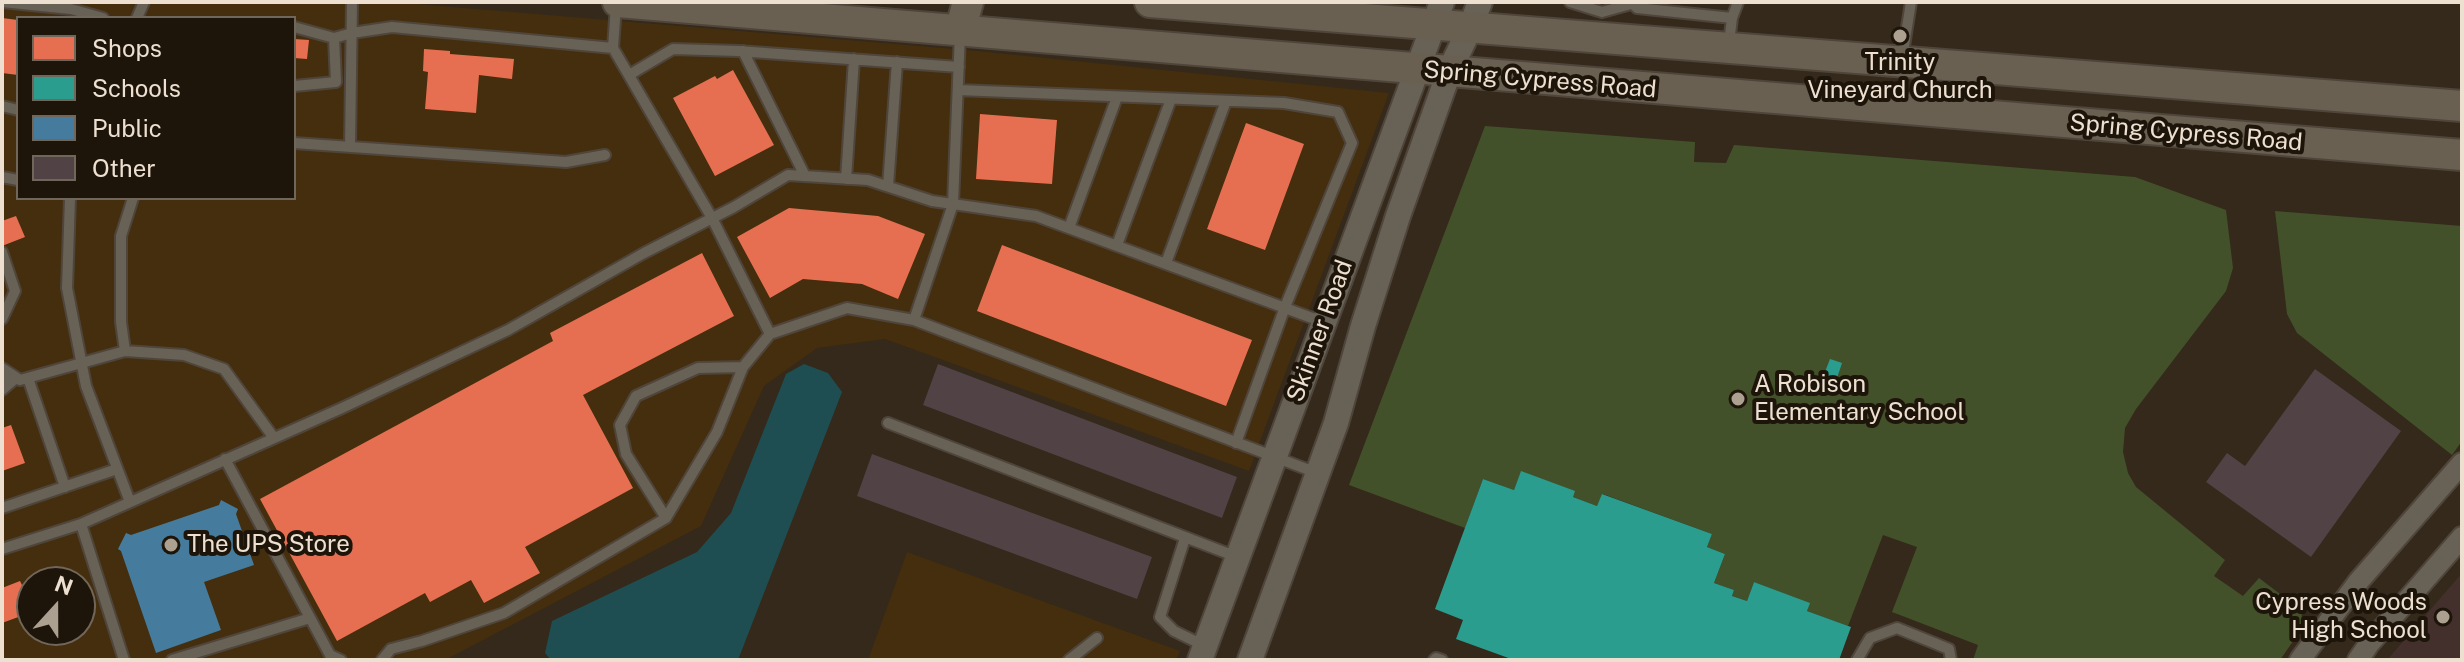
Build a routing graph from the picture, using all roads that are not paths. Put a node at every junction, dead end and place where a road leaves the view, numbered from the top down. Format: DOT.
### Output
graph roads {
  1 [pos="2,2"];
  2 [pos="352,2"];
  3 [pos="618,2"];
  4 [pos="968,2"];
  5 [pos="1150,2"];
  6 [pos="1570,2"];
  7 [pos="1738,2"];
  8 [pos="1911,2"];
  9 [pos="1631,3"];
  10 [pos="1187,4"];
  11 [pos="1293,8"];
  12 [pos="75,14"];
  13 [pos="1438,14"];
  14 [pos="1475,15"];
  15 [pos="1732,18"];
  16 [pos="296,28"];
  17 [pos="960,31"];
  18 [pos="352,33"];
  19 [pos="334,38"];
  20 [pos="613,48"];
  21 [pos="1728,49"];
  22 [pos="743,51"];
  23 [pos="854,59"];
  24 [pos="897,62"];
  25 [pos="1901,63"];
  26 [pos="959,67"];
  27 [pos="1417,70"];
  28 [pos="1449,72"];
  29 [pos="629,75"];
  30 [pos="296,86"];
  31 [pos="958,90"];
  32 [pos="1117,97"];
  33 [pos="1171,99"];
  34 [pos="1226,101"];
  35 [pos="2462,106"];
  36 [pos="1898,110"];
  37 [pos="296,143"];
  38 [pos="350,147"];
  39 [pos="605,155"];
  40 [pos="2462,155"];
  41 [pos="805,176"];
  42 [pos="846,179"];
  43 [pos="888,186"];
  44 [pos="70,200"];
  45 [pos="132,200"];
  46 [pos="953,204"];
  47 [pos="712,218"];
  48 [pos="1069,228"];
  49 [pos="1117,245"];
  50 [pos="2,252"];
  51 [pos="1166,263"];
  52 [pos="1285,307"];
  53 [pos="2,319"];
  54 [pos="914,320"];
  55 [pos="1323,322"];
  56 [pos="770,334"];
  57 [pos="125,351"];
  58 [pos="82,365"];
  59 [pos="743,367"];
  60 [pos="2,368"];
  61 [pos="22,378"];
  62 [pos="2,379"];
  63 [pos="2,390"];
  64 [pos="888,423"];
  65 [pos="274,438"];
  66 [pos="1236,443"];
  67 [pos="1273,457"];
  68 [pos="225,459"];
  69 [pos="2462,463"];
  70 [pos="117,469"];
  71 [pos="1317,473"];
  72 [pos="65,487"];
  73 [pos="130,502"];
  74 [pos="2,508"];
  75 [pos="666,518"];
  76 [pos="81,524"];
  77 [pos="2462,537"];
  78 [pos="1185,538"];
  79 [pos="2,549"];
  80 [pos="1237,557"];
  81 [pos="310,618"];
  82 [pos="1097,638"];
  83 [pos="1202,653"];
  84 [pos="124,660"];
  85 [pos="172,660"];
  86 [pos="341,660"];
  87 [pos="382,660"];
  88 [pos="1069,660"];
  89 [pos="1250,660"];
  90 [pos="1434,660"];
  91 [pos="1442,660"];
  92 [pos="1857,660"];
  93 [pos="1951,660"];
  94 [pos="2300,660"];
  95 [pos="2358,660"];
  1 -- 12 [label="lane"];
  2 -- 18 [label="lane"];
  3 -- 17 [label="main road, Spring Cypress Road"];
  3 -- 20 [label="lane"];
  4 -- 17 [label="main road"];
  5 -- 10 [label="main road, Spring Cypress Road"];
  6 -- 9 [label="lane"];
  7 -- 15 [label="lane"];
  8 -- 25 [label="lane"];
  9 -- 15 [label="lane"];
  10 -- 11 [label="main road, Spring Cypress Road"];
  11 -- 13 [label="main road, Spring Cypress Road"];
  13 -- 14 [label="main road, Spring Cypress Road"];
  13 -- 27 [label="street, Skinner Road"];
  14 -- 21 [label="main road, Spring Cypress Road"];
  14 -- 28 [label="street, Skinner Road"];
  15 -- 21 [label="lane"];
  16 -- 19 [label="lane"];
  17 -- 26 [label="lane"];
  17 -- 27 [label="main road, Spring Cypress Road"];
  18 -- 19 [label="lane"];
  18 -- 20 [label="lane"];
  18 -- 38 [label="lane"];
  19 -- 30 [label="lane"];
  20 -- 29 [label="lane"];
  21 -- 25 [label="main road, Spring Cypress Road"];
  22 -- 23 [label="lane"];
  22 -- 29 [label="lane"];
  22 -- 41 [label="lane"];
  23 -- 24 [label="lane"];
  23 -- 42 [label="lane"];
  24 -- 26 [label="lane"];
  24 -- 43 [label="lane"];
  25 -- 35 [label="main road, Spring Cypress Road"];
  25 -- 36 [label="main road"];
  26 -- 31 [label="lane"];
  27 -- 28 [label="main road, Spring Cypress Road"];
  27 -- 55 [label="street, Skinner Road"];
  28 -- 36 [label="main road, Spring Cypress Road"];
  28 -- 71 [label="street, Skinner Road"];
  29 -- 47 [label="lane"];
  31 -- 32 [label="lane"];
  31 -- 46 [label="lane"];
  32 -- 33 [label="lane"];
  32 -- 48 [label="lane"];
  33 -- 34 [label="lane"];
  33 -- 49 [label="lane"];
  34 -- 51 [label="lane"];
  34 -- 52 [label="lane"];
  36 -- 40 [label="main road, Spring Cypress Road"];
  37 -- 38 [label="lane"];
  38 -- 39 [label="lane"];
  41 -- 42 [label="lane"];
  41 -- 47 [label="lane"];
  42 -- 43 [label="lane"];
  43 -- 46 [label="lane"];
  44 -- 58 [label="lane"];
  45 -- 57 [label="lane"];
  46 -- 48 [label="lane"];
  46 -- 54 [label="lane"];
  47 -- 56 [label="lane"];
  47 -- 65 [label="lane"];
  48 -- 49 [label="lane"];
  49 -- 51 [label="lane"];
  50 -- 53 [label="lane"];
  51 -- 52 [label="lane"];
  52 -- 55 [label="lane"];
  52 -- 66 [label="lane"];
  54 -- 56 [label="lane"];
  54 -- 66 [label="lane"];
  55 -- 67 [label="street, Skinner Road"];
  56 -- 59 [label="lane"];
  57 -- 58 [label="lane"];
  57 -- 65 [label="lane"];
  58 -- 61 [label="lane"];
  58 -- 70 [label="lane"];
  59 -- 75 [label="lane"];
  59 -- 75 [label="lane"];
  60 -- 61 [label="lane"];
  61 -- 62 [label="lane"];
  61 -- 63 [label="lane"];
  61 -- 72 [label="lane"];
  64 -- 78 [label="lane"];
  65 -- 68 [label="lane"];
  66 -- 67 [label="lane"];
  67 -- 71 [label="lane"];
  67 -- 80 [label="street, Skinner Road"];
  68 -- 73 [label="lane"];
  68 -- 81 [label="lane"];
  69 -- 94 [label="street"];
  70 -- 72 [label="lane"];
  70 -- 73 [label="lane"];
  71 -- 89 [label="street, Skinner Road"];
  72 -- 74 [label="lane"];
  73 -- 76 [label="lane"];
  75 -- 87 [label="lane"];
  76 -- 79 [label="lane"];
  76 -- 84 [label="lane"];
  77 -- 95 [label="street"];
  78 -- 80 [label="lane"];
  78 -- 83 [label="lane"];
  80 -- 83 [label="street, Skinner Road"];
  81 -- 85 [label="lane"];
  81 -- 86 [label="lane"];
  82 -- 88 [label="lane"];
  90 -- 91 [label="lane"];
  92 -- 93 [label="lane"];
}
